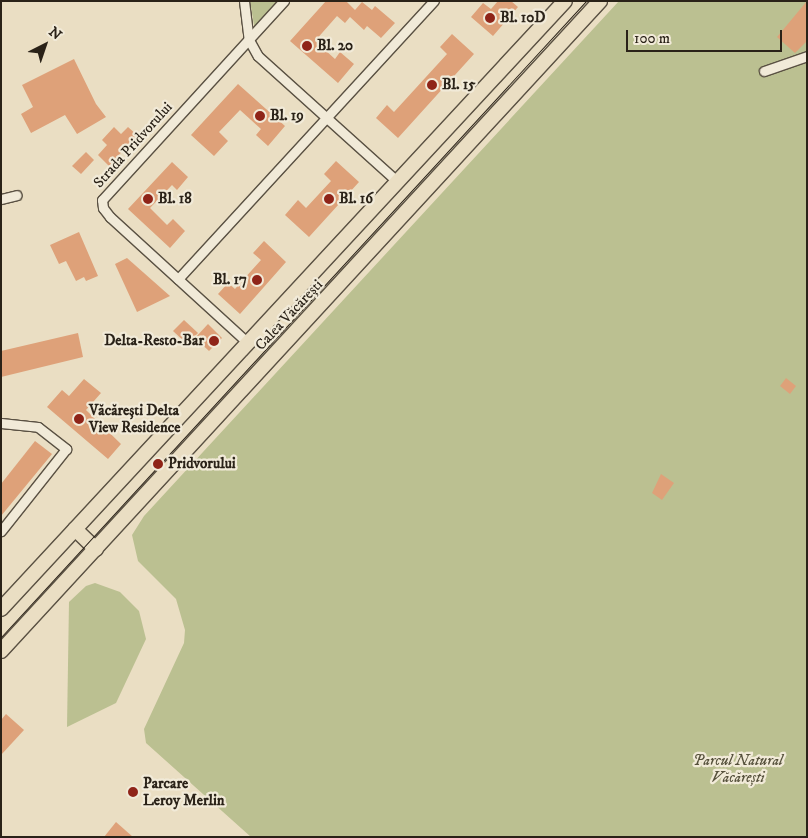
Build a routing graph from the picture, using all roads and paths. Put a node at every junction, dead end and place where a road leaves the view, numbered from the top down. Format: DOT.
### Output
graph roads {
  1 [pos="244,1"];
  2 [pos="284,1"];
  3 [pos="434,1"];
  4 [pos="565,1"];
  5 [pos="600,1"];
  6 [pos="249,40"];
  7 [pos="807,56"];
  8 [pos="764,71"];
  9 [pos="327,118"];
  10 [pos="398,182"];
  11 [pos="17,196"];
  12 [pos="1,199"];
  13 [pos="178,279"];
  14 [pos="248,343"];
  15 [pos="1,423"];
  16 [pos="75,529"];
  17 [pos="1,531"];
  18 [pos="96,549"];
  19 [pos="1,609"];
  20 [pos="1,651"];
  1 -- 6 [label="street"];
  2 -- 6 [label="street, Strada Pridvorului"];
  3 -- 9 [label="street"];
  4 -- 10 [label="main road, Calea Văcărești"];
  5 -- 18 [label="main road, Calea Văcărești"];
  6 -- 9 [label="street"];
  6 -- 13 [label="street, Strada Pridvorului"];
  7 -- 8 [label="street"];
  9 -- 10 [label="street"];
  9 -- 13 [label="street"];
  10 -- 14 [label="main road, Calea Văcărești"];
  11 -- 12 [label="street"];
  13 -- 14 [label="street, Strada Pridvorului"];
  14 -- 16 [label="main road, Calea Văcărești"];
  15 -- 17 [label="street"];
  16 -- 18 [label="main road"];
  16 -- 19 [label="main road, Calea Văcărești"];
  18 -- 20 [label="main road, Calea Văcărești"];
}
